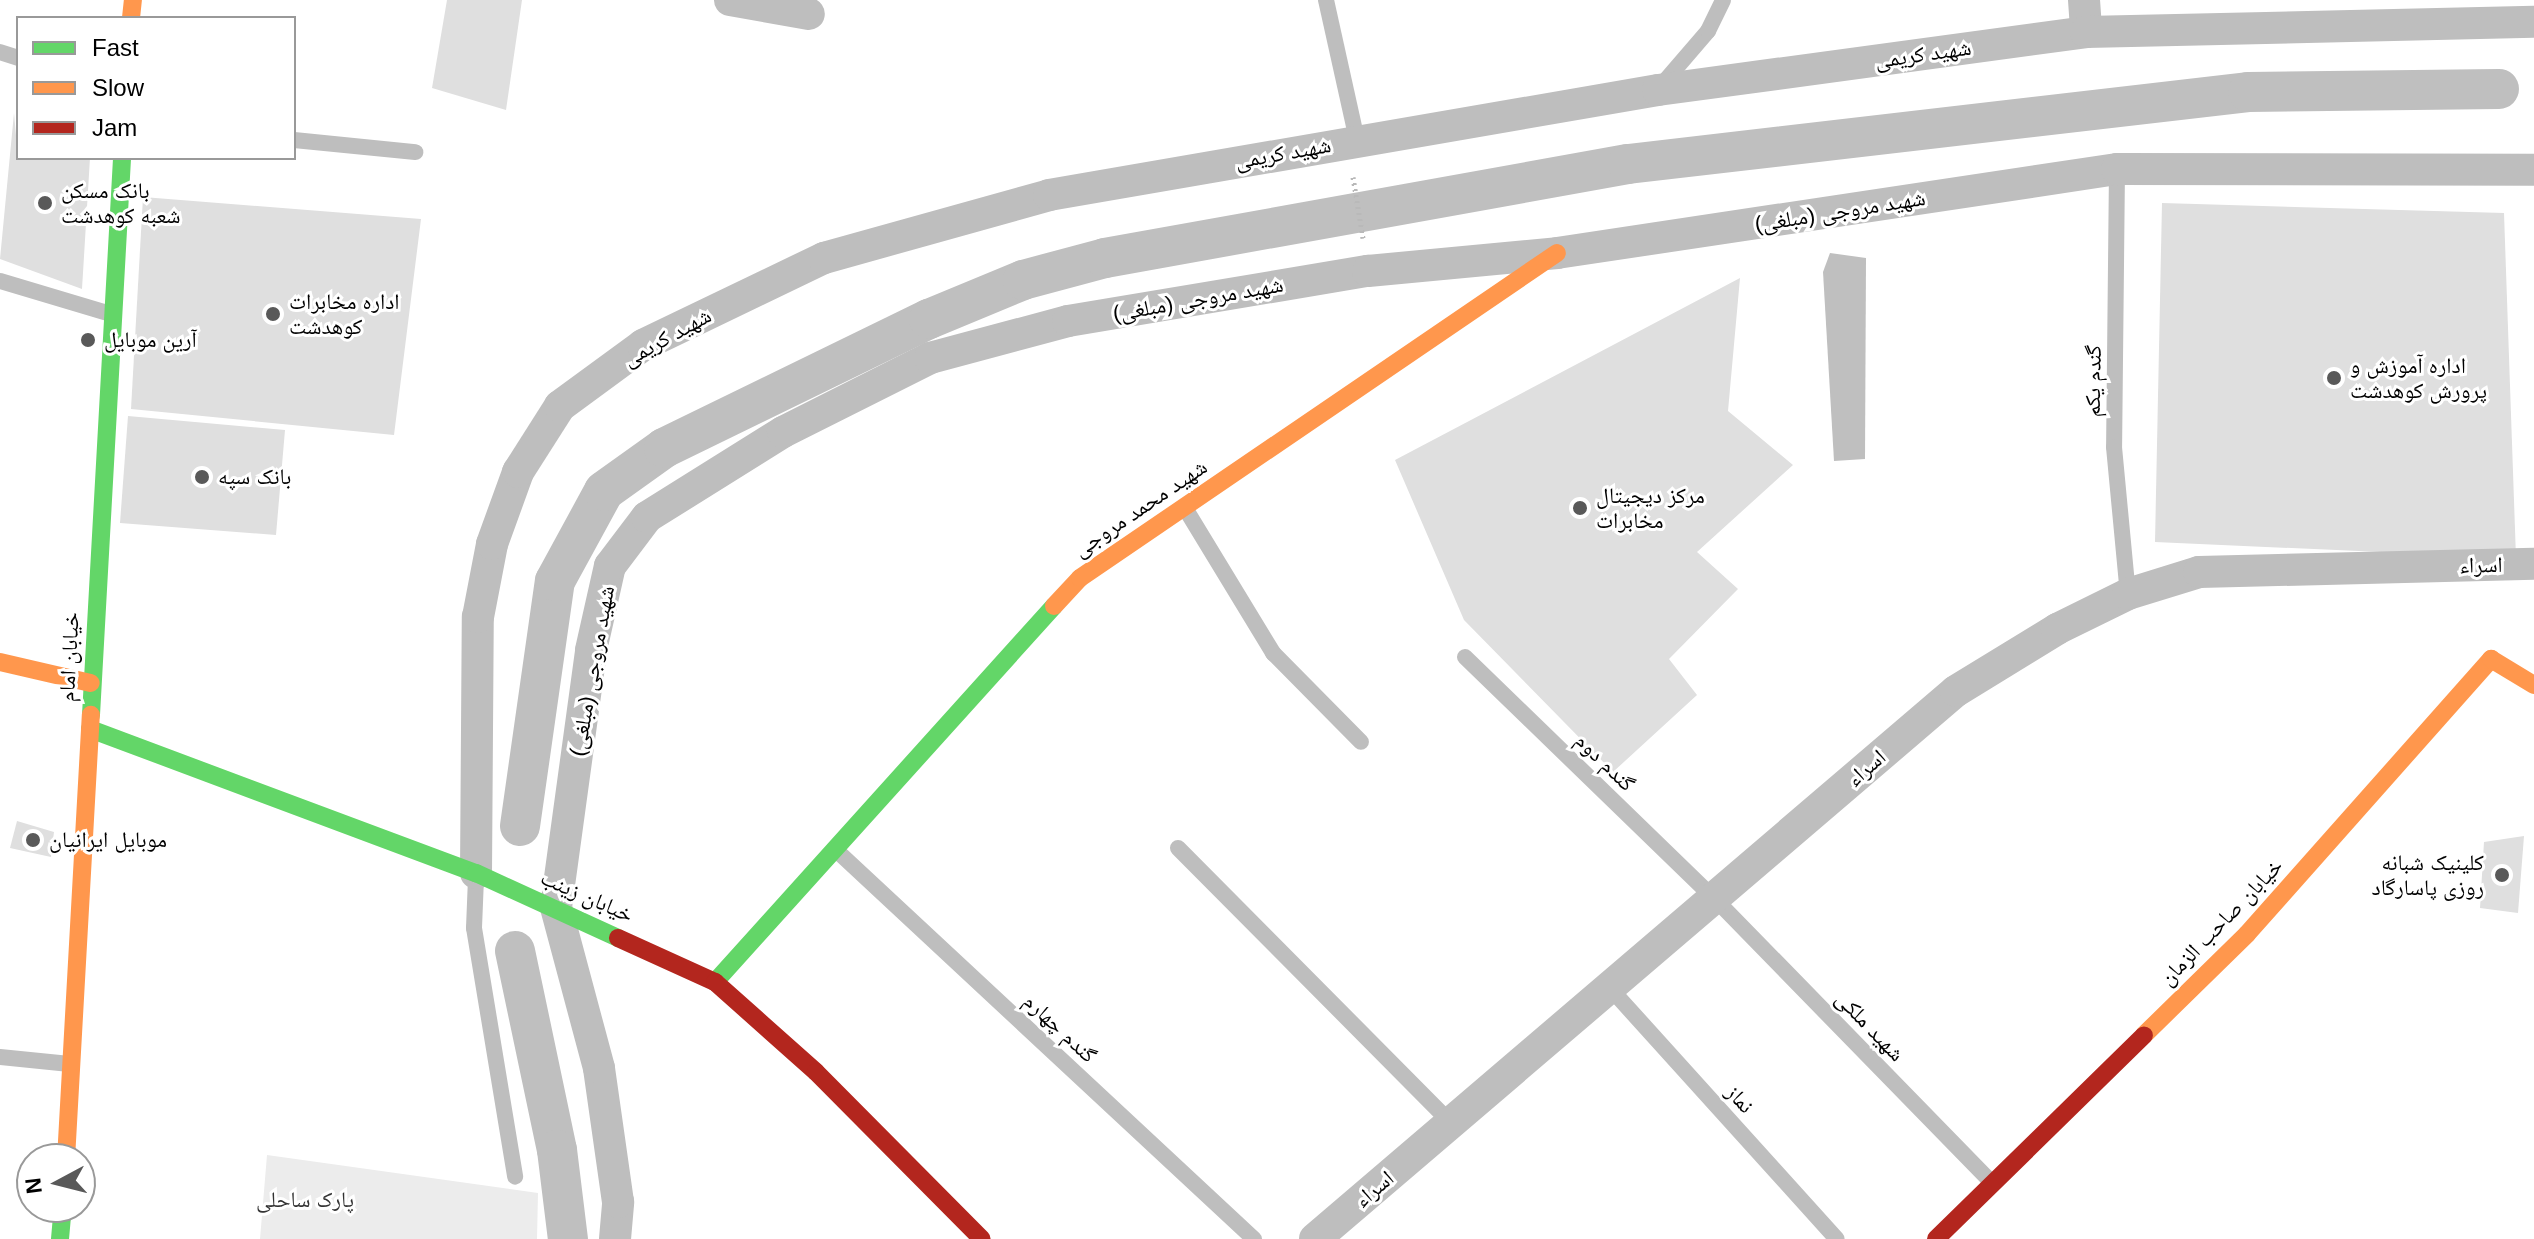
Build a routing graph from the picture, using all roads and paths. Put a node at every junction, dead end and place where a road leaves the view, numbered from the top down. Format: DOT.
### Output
graph roads {
  1 [pos="730,0"];
  2 [pos="1326,0"];
  3 [pos="1723,0"];
  4 [pos="811,7"];
  5 [pos="2085,16"];
  6 [pos="2534,22"];
  7 [pos="1658,90"];
  8 [pos="296,140"];
  9 [pos="1352,141"];
  10 [pos="415,152"];
  11 [pos="122,160"];
  12 [pos="2117,169"];
  13 [pos="2534,170"];
  14 [pos="1557,253"];
  15 [pos="1368,271"];
  16 [pos="0,281"];
  17 [pos="111,314"];
  18 [pos="1184,507"];
  19 [pos="2534,564"];
  20 [pos="2128,594"];
  21 [pos="1465,657"];
  22 [pos="0,662"];
  23 [pos="91,683"];
  24 [pos="2534,685"];
  25 [pos="90,729"];
  26 [pos="1361,742"];
  27 [pos="1178,848"];
  28 [pos="836,850"];
  29 [pos="476,873"];
  30 [pos="1715,899"];
  31 [pos="556,907"];
  32 [pos="715,982"];
  33 [pos="1610,988"];
  34 [pos="0,1057"];
  35 [pos="73,1065"];
  36 [pos="1452,1124"];
  37 [pos="67,1143"];
  38 [pos="515,1177"];
  39 [pos="1994,1185"];
  40 [pos="615,1239"];
  41 [pos="982,1239"];
  42 [pos="1254,1239"];
  43 [pos="1315,1239"];
  44 [pos="1837,1239"];
  45 [pos="1936,1239"];
  1 -- 4 [label="street"];
  2 -- 9 [label="lane"];
  3 -- 7 [label="lane"];
  5 -- 6 [label="street, شهید کریمی"];
  5 -- 7 [label="street, شهید کریمی"];
  7 -- 9 [label="street, شهید کریمی"];
  8 -- 10 [label="lane"];
  9 -- 15 [label="path"];
  9 -- 29 [label="street, شهید کریمی"];
  11 -- 17 [label="main road, خیابان امام"];
  12 -- 13 [label="street, شهید مروجی (مبلغی)"];
  12 -- 14 [label="street, شهید مروجی (مبلغی)"];
  12 -- 20 [label="lane, گندم یکم"];
  14 -- 15 [label="street, شهید مروجی (مبلغی)"];
  14 -- 18 [label="main road, شهید محمد مروجی"];
  15 -- 31 [label="street, شهید مروجی (مبلغی)"];
  16 -- 17 [label="lane"];
  17 -- 23 [label="main road, خیابان امام"];
  18 -- 26 [label="lane"];
  18 -- 28 [label="main road, شهید محمد مروجی"];
  19 -- 20 [label="street, اسراء"];
  20 -- 30 [label="street, اسراء"];
  21 -- 30 [label="lane, گندم دوم"];
  22 -- 23 [label="main road"];
  23 -- 25 [label="main road, خیابان امام"];
  24 -- 39 [label="main road, خیابان صاحب الزمان"];
  25 -- 29 [label="main road, خیابان زینب"];
  25 -- 35 [label="main road, خیابان امام"];
  27 -- 36 [label="lane"];
  28 -- 32 [label="main road, شهید محمد مروجی"];
  28 -- 42 [label="lane, گندم چهارم"];
  29 -- 31 [label="main road, خیابان زینب"];
  29 -- 38 [label="lane"];
  30 -- 33 [label="street, اسراء"];
  30 -- 39 [label="lane, شهید ملکی"];
  31 -- 32 [label="main road, خیابان زینب"];
  31 -- 40 [label="street, شهید مروجی (مبلغی)"];
  32 -- 41 [label="main road, خیابان زینب"];
  33 -- 36 [label="street, اسراء"];
  33 -- 44 [label="lane, نماز"];
  34 -- 35 [label="lane"];
  35 -- 37 [label="main road, خیابان امام"];
  36 -- 43 [label="street, اسراء"];
  39 -- 45 [label="main road, خیابان صاحب الزمان"];
}
